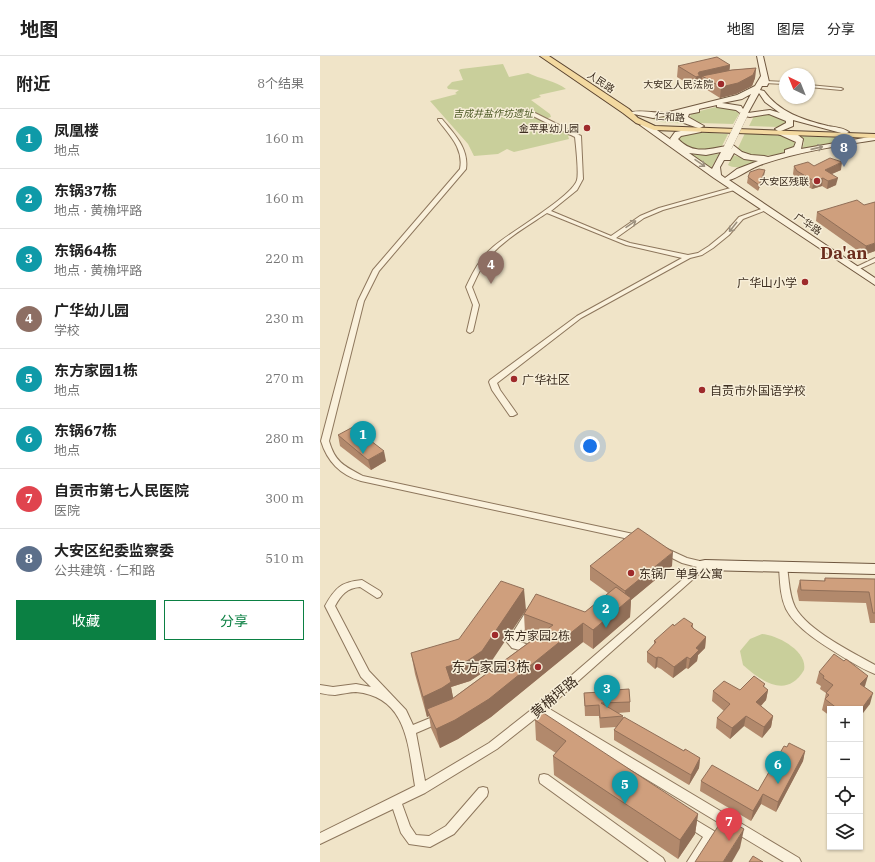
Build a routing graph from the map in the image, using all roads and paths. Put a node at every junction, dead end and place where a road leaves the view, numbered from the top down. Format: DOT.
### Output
graph roads {
  1 [pos="544,56"];
  2 [pos="760,56"];
  3 [pos="762,77"];
  4 [pos="779,81"];
  5 [pos="815,87"];
  6 [pos="841,89"];
  7 [pos="760,90"];
  8 [pos="527,111"];
  9 [pos="630,112"];
  10 [pos="747,114"];
  11 [pos="440,120"];
  12 [pos="644,125"];
  13 [pos="699,128"];
  14 [pos="780,131"];
  15 [pos="845,132"];
  16 [pos="875,132"];
  17 [pos="875,137"];
  18 [pos="730,147"];
  19 [pos="717,176"];
  20 [pos="731,183"];
  21 [pos="766,209"];
  22 [pos="547,211"];
  23 [pos="611,238"];
  24 [pos="688,257"];
  25 [pos="875,260"];
  26 [pos="855,269"];
  27 [pos="875,282"];
  28 [pos="470,331"];
  29 [pos="513,414"];
  30 [pos="705,565"];
  31 [pos="783,567"];
  32 [pos="875,569"];
  33 [pos="377,594"];
  34 [pos="533,609"];
  35 [pos="518,662"];
  36 [pos="875,670"];
  37 [pos="320,689"];
  38 [pos="385,695"];
  39 [pos="450,713"];
  40 [pos="536,713"];
  41 [pos="543,724"];
  42 [pos="410,731"];
  43 [pos="544,779"];
  44 [pos="420,789"];
  45 [pos="483,792"];
  46 [pos="396,801"];
  47 [pos="683,817"];
  48 [pos="320,839"];
  49 [pos="658,862"];
  50 [pos="693,862"];
  51 [pos="795,862"];
  1 -- 9 [label="main road, 人民路"];
  2 -- 3 [label="main road"];
  3 -- 4 [label="street"];
  3 -- 7 [label="main road"];
  5 -- 6 [label="street"];
  7 -- 9 [label="main road"];
  7 -- 10 [label="main road"];
  7 -- 15 [label="main road"];
  8 -- 22 [label="street"];
  9 -- 12 [label="main road, 仁和路"];
  9 -- 13 [label="main road, 仁和路"];
  10 -- 13 [label="main road"];
  10 -- 14 [label="main road"];
  10 -- 18 [label="main road"];
  11 -- 30 [label="street"];
  12 -- 13 [label="main road, 仁和路"];
  12 -- 19 [label="main road, 广华路, one-way"];
  13 -- 14 [label="main road, 仁和路"];
  13 -- 18 [label="main road"];
  14 -- 15 [label="main road, 仁和路"];
  14 -- 17 [label="main road, 仁和路"];
  14 -- 18 [label="main road"];
  15 -- 16 [label="main road, 仁和路"];
  20 -- 17 [label="main road, one-way"];
  18 -- 19 [label="main road"];
  18 -- 20 [label="main road"];
  19 -- 20 [label="main road, 广华路"];
  20 -- 21 [label="main road, 广华路"];
  23 -- 20 [label="street, one-way"];
  21 -- 24 [label="street, one-way"];
  21 -- 26 [label="main road, 广华路"];
  22 -- 23 [label="street"];
  22 -- 28 [label="street"];
  23 -- 24 [label="street"];
  24 -- 29 [label="street"];
  25 -- 26 [label="street"];
  26 -- 27 [label="main road, 广华路"];
  30 -- 31 [label="main road"];
  30 -- 40 [label="street, 黄桷坪路"];
  31 -- 32 [label="main road"];
  31 -- 36 [label="street"];
  33 -- 38 [label="street"];
  34 -- 35 [label="street"];
  37 -- 38 [label="street"];
  38 -- 42 [label="street"];
  39 -- 42 [label="street"];
  40 -- 41 [label="street"];
  40 -- 44 [label="street, 黄桷坪路"];
  40 -- 51 [label="street"];
  42 -- 44 [label="street"];
  43 -- 49 [label="street"];
  44 -- 46 [label="street, 黄桷坪路"];
  45 -- 46 [label="street"];
  46 -- 48 [label="street, 黄桷坪路"];
  47 -- 50 [label="street"];
}
